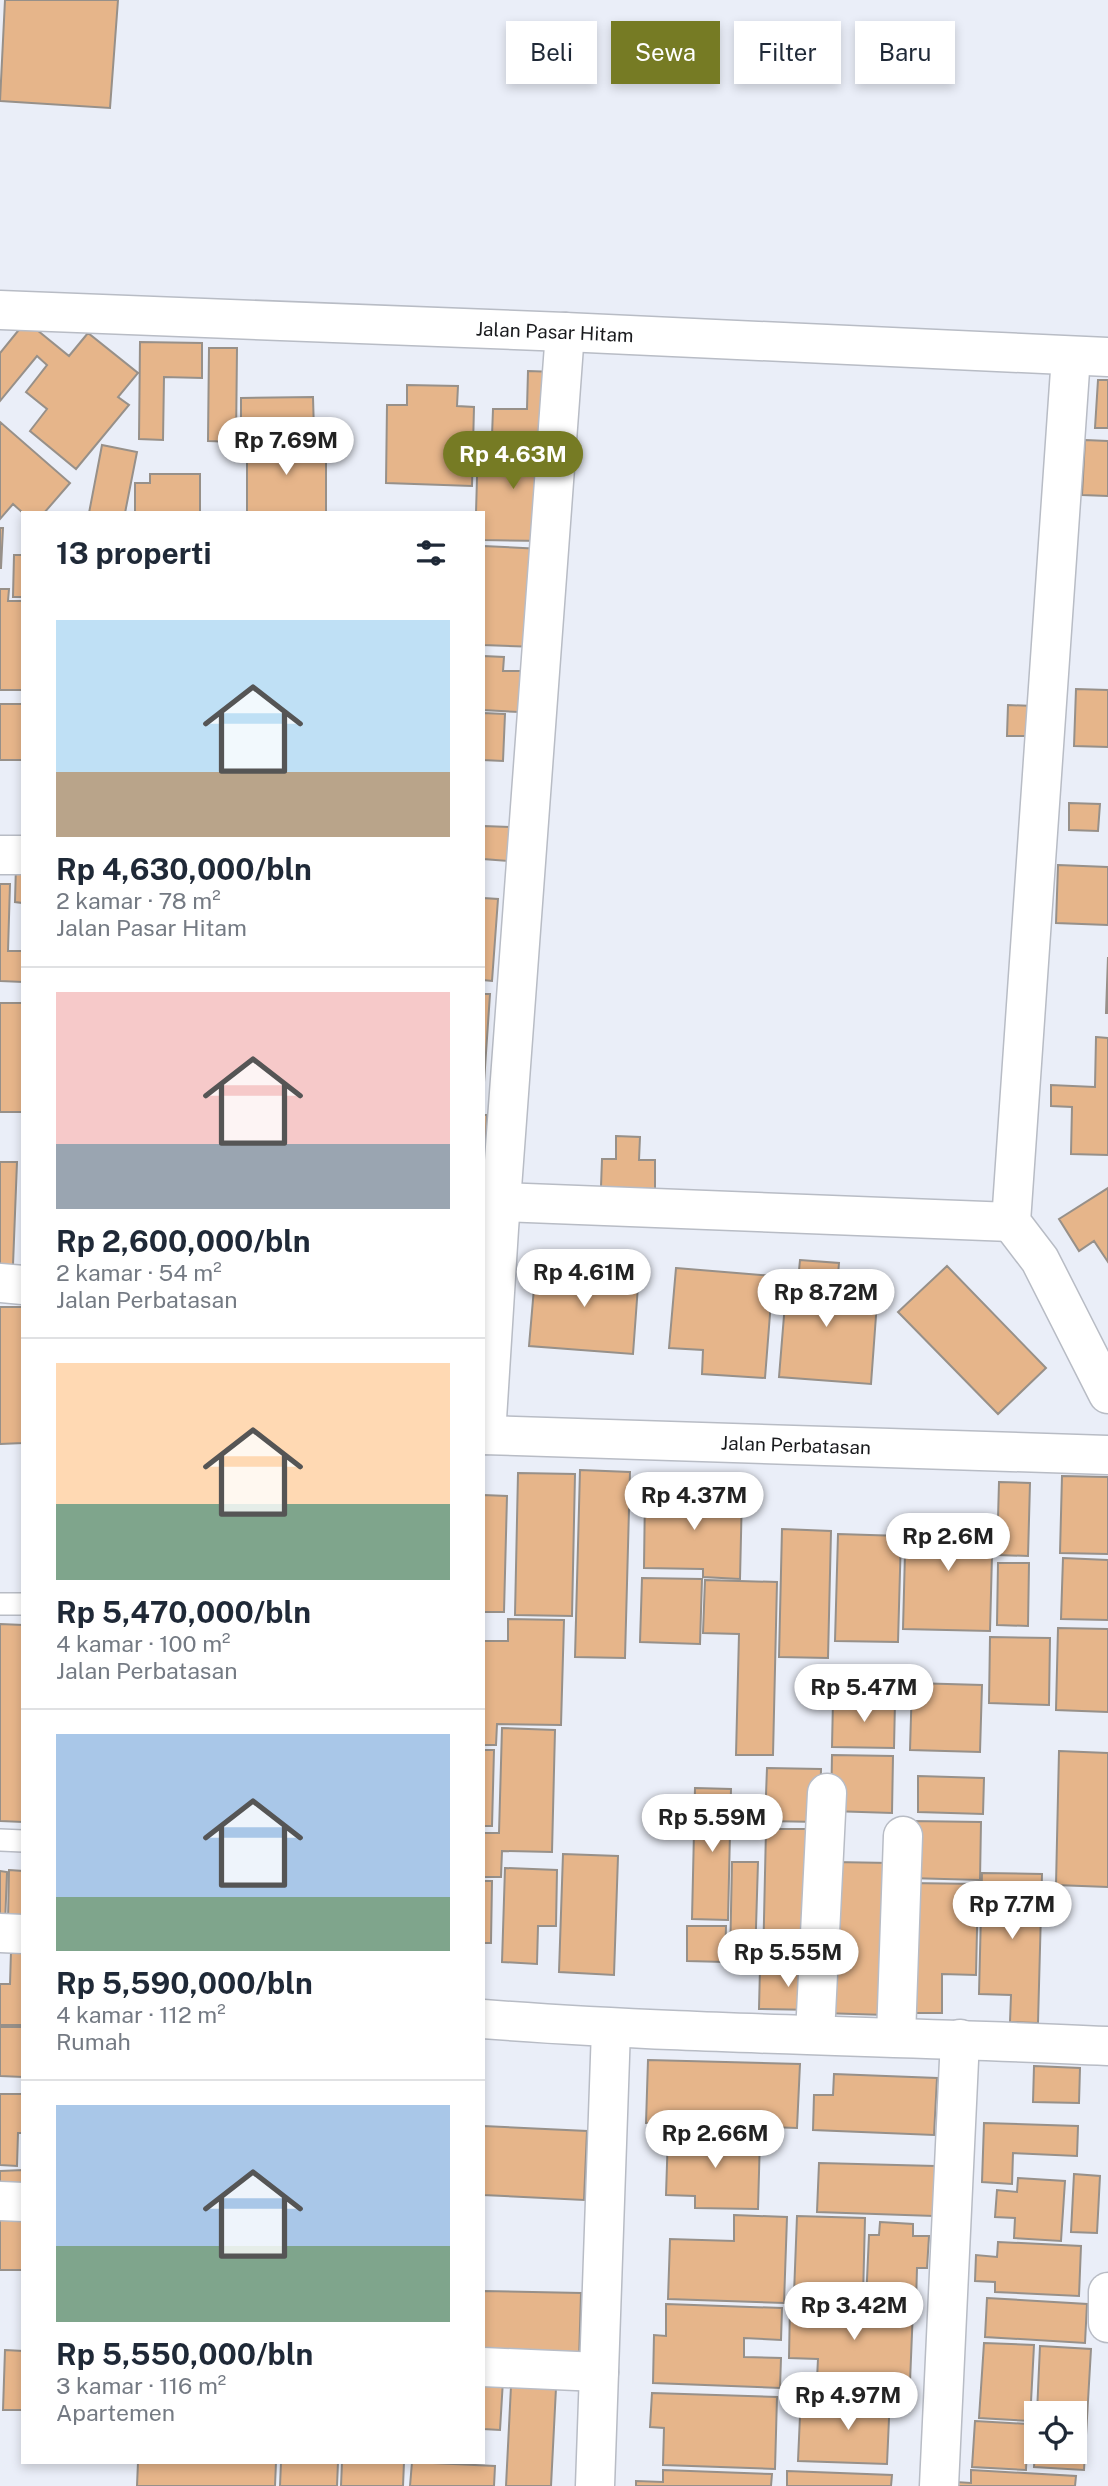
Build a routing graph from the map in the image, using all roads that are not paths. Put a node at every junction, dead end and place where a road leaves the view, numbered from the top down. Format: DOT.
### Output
graph roads {
  1 [pos="0,310"];
  2 [pos="565,332"];
  3 [pos="1071,356"];
  4 [pos="1108,357"];
  5 [pos="0,855"];
  6 [pos="21,855"];
  7 [pos="494,1220"];
  8 [pos="1011,1222"];
  9 [pos="0,1283"];
  10 [pos="21,1285"];
  11 [pos="1108,1394"];
  12 [pos="485,1414"];
  13 [pos="485,1435"];
  14 [pos="1108,1455"];
  15 [pos="0,1604"];
  16 [pos="21,1604"];
  17 [pos="827,1793"];
  18 [pos="903,1836"];
  19 [pos="0,1840"];
  20 [pos="21,1841"];
  21 [pos="0,1933"];
  22 [pos="21,1934"];
  23 [pos="485,2019"];
  24 [pos="611,2029"];
  25 [pos="815,2034"];
  26 [pos="896,2037"];
  27 [pos="960,2039"];
  28 [pos="1108,2046"];
  29 [pos="0,2202"];
  30 [pos="21,2202"];
  31 [pos="1108,2292"];
  32 [pos="1108,2323"];
  33 [pos="485,2367"];
  34 [pos="599,2372"];
  35 [pos="595,2486"];
  36 [pos="939,2486"];
  1 -- 2 [label="street, Jalan Pasar Hitam"];
  2 -- 3 [label="street, Jalan Pasar Hitam"];
  2 -- 7 [label="street"];
  3 -- 4 [label="street, Jalan Pasar Hitam"];
  3 -- 8 [label="street"];
  5 -- 6 [label="street"];
  7 -- 8 [label="street"];
  7 -- 12 [label="street"];
  8 -- 11 [label="street"];
  9 -- 10 [label="street"];
  13 -- 14 [label="street, Jalan Perbatasan"];
  15 -- 16 [label="lane"];
  17 -- 25 [label="street"];
  18 -- 26 [label="street"];
  19 -- 20 [label="lane"];
  21 -- 22 [label="street"];
  23 -- 24 [label="street"];
  24 -- 25 [label="street"];
  24 -- 34 [label="street"];
  25 -- 26 [label="street"];
  26 -- 27 [label="street"];
  27 -- 28 [label="street"];
  27 -- 36 [label="street"];
  29 -- 30 [label="street"];
  31 -- 32 [label="street"];
  33 -- 34 [label="street"];
  34 -- 35 [label="street"];
}
